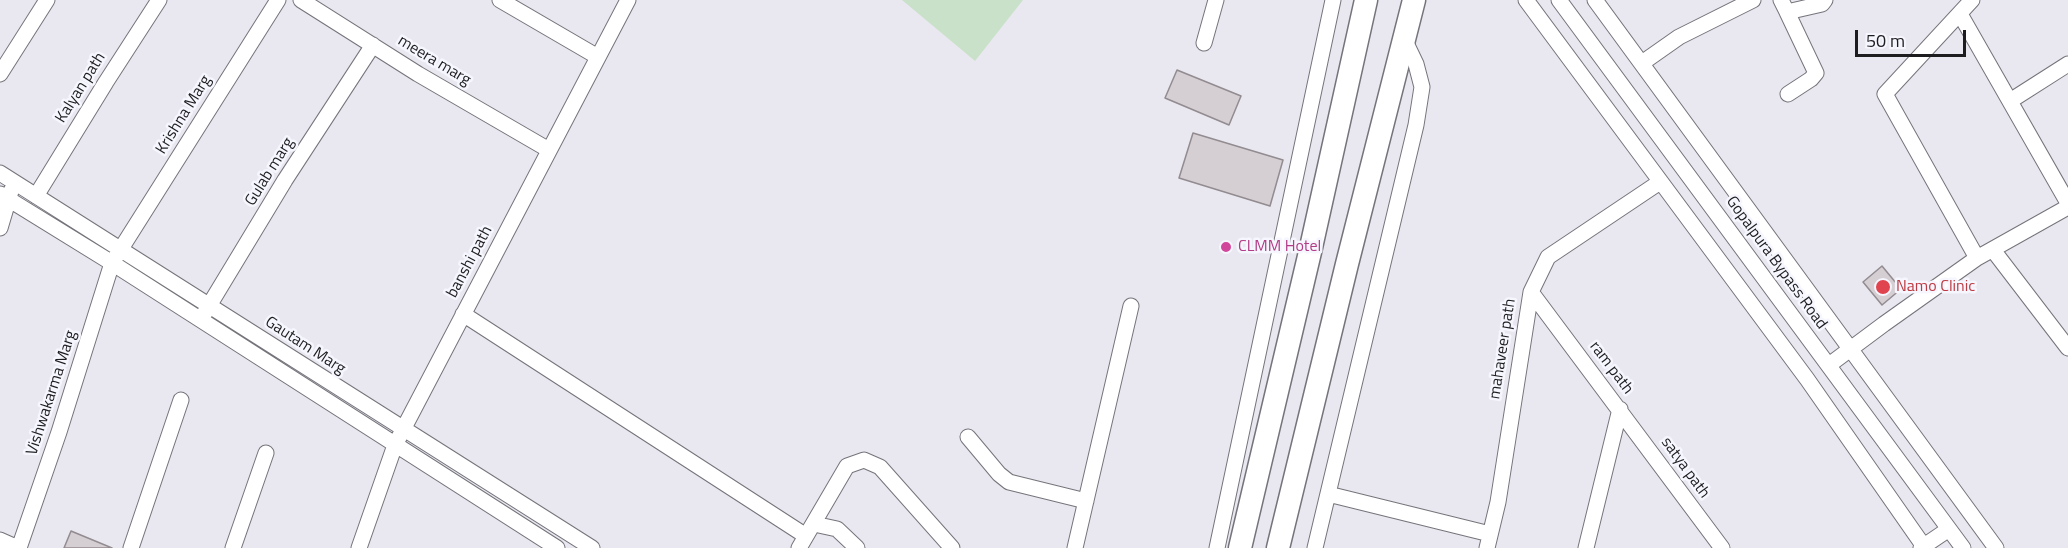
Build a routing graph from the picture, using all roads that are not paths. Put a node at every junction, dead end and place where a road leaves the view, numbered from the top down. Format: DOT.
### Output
graph roads {
  1 [pos="47,0"];
  2 [pos="159,0"];
  3 [pos="278,0"];
  4 [pos="301,0"];
  5 [pos="500,0"];
  6 [pos="628,0"];
  7 [pos="1216,0"];
  8 [pos="1333,0"];
  9 [pos="1366,0"];
  10 [pos="1526,0"];
  11 [pos="1559,0"];
  12 [pos="1595,0"];
  13 [pos="1753,0"];
  14 [pos="1825,0"];
  15 [pos="1972,0"];
  16 [pos="1415,1"];
  17 [pos="1784,6"];
  18 [pos="1960,14"];
  19 [pos="1404,39"];
  20 [pos="1204,43"];
  21 [pos="373,45"];
  22 [pos="598,57"];
  23 [pos="1642,63"];
  24 [pos="2068,64"];
  25 [pos="0,75"];
  26 [pos="1788,94"];
  27 [pos="2010,101"];
  28 [pos="549,150"];
  29 [pos="0,172"];
  30 [pos="15,182"];
  31 [pos="1660,182"];
  32 [pos="36,196"];
  33 [pos="4,197"];
  34 [pos="2068,205"];
  35 [pos="0,228"];
  36 [pos="1993,250"];
  37 [pos="116,256"];
  38 [pos="1977,258"];
  39 [pos="1531,292"];
  40 [pos="209,305"];
  41 [pos="1131,306"];
  42 [pos="463,314"];
  43 [pos="200,320"];
  44 [pos="2068,348"];
  45 [pos="1851,350"];
  46 [pos="1829,365"];
  47 [pos="181,400"];
  48 [pos="1620,409"];
  49 [pos="403,430"];
  50 [pos="968,437"];
  51 [pos="395,445"];
  52 [pos="266,453"];
  53 [pos="1328,494"];
  54 [pos="1086,501"];
  55 [pos="1949,529"];
  56 [pos="807,536"];
  57 [pos="0,540"];
  58 [pos="1488,541"];
  59 [pos="1588,546"];
  60 [pos="1923,547"];
  61 [pos="19,548"];
  62 [pos="131,548"];
  63 [pos="233,548"];
  64 [pos="359,548"];
  65 [pos="557,548"];
  66 [pos="592,548"];
  67 [pos="857,548"];
  68 [pos="952,548"];
  69 [pos="1075,548"];
  70 [pos="1217,548"];
  71 [pos="1240,548"];
  72 [pos="1278,548"];
  73 [pos="1315,548"];
  74 [pos="1722,548"];
  75 [pos="1963,548"];
  76 [pos="1996,548"];
  1 -- 25 [label="street"];
  2 -- 32 [label="street, Kalyan path"];
  3 -- 37 [label="street, Krishna Marg"];
  4 -- 21 [label="street, meera marg"];
  5 -- 22 [label="street"];
  6 -- 22 [label="street, banshi path"];
  7 -- 20 [label="street"];
  8 -- 70 [label="street"];
  9 -- 71 [label="highway"];
  10 -- 31 [label="street"];
  11 -- 46 [label="street, Gopalpura Bypass Road"];
  12 -- 23 [label="street, Gopalpura Bypass Road"];
  13 -- 23 [label="street"];
  14 -- 17 [label="street"];
  15 -- 18 [label="street"];
  16 -- 19 [label="highway"];
  17 -- 26 [label="street"];
  18 -- 27 [label="street"];
  18 -- 38 [label="street"];
  19 -- 53 [label="street"];
  19 -- 72 [label="highway"];
  21 -- 28 [label="street, meera marg"];
  21 -- 40 [label="street, Gulab marg"];
  22 -- 28 [label="street, banshi path"];
  23 -- 45 [label="street, Gopalpura Bypass Road"];
  24 -- 27 [label="street"];
  27 -- 34 [label="street"];
  28 -- 42 [label="street, banshi path"];
  29 -- 30 [label="street, Gautam Marg"];
  30 -- 32 [label="street, Gautam Marg"];
  30 -- 33 [label="street"];
  31 -- 39 [label="street, mahaveer path"];
  31 -- 60 [label="street"];
  32 -- 37 [label="street, Gautam Marg"];
  33 -- 35 [label="street"];
  33 -- 37 [label="street"];
  34 -- 36 [label="street"];
  36 -- 38 [label="street"];
  36 -- 44 [label="street"];
  37 -- 40 [label="street, Gautam Marg"];
  37 -- 43 [label="street"];
  37 -- 61 [label="street, Vishwakarma Marg"];
  38 -- 45 [label="street"];
  39 -- 48 [label="street, ram path"];
  39 -- 58 [label="street, mahaveer path"];
  40 -- 43 [label="street, Gulab marg"];
  40 -- 49 [label="street, Gautam Marg"];
  41 -- 54 [label="street"];
  42 -- 49 [label="street, banshi path"];
  42 -- 56 [label="street"];
  43 -- 51 [label="street"];
  45 -- 46 [label="street"];
  45 -- 76 [label="street, Gopalpura Bypass Road"];
  46 -- 55 [label="street, Gopalpura Bypass Road"];
  47 -- 62 [label="street"];
  48 -- 59 [label="street, ram path"];
  48 -- 74 [label="street, satya path"];
  49 -- 51 [label="street, banshi path"];
  49 -- 66 [label="street, Gautam Marg"];
  50 -- 54 [label="street"];
  51 -- 64 [label="street, banshi path"];
  51 -- 65 [label="street"];
  52 -- 63 [label="street"];
  53 -- 58 [label="street"];
  53 -- 73 [label="street"];
  54 -- 69 [label="street"];
  55 -- 60 [label="street"];
  55 -- 75 [label="street, Gopalpura Bypass Road"];
  56 -- 67 [label="street"];
  56 -- 68 [label="street"];
  57 -- 61 [label="street"];
}
